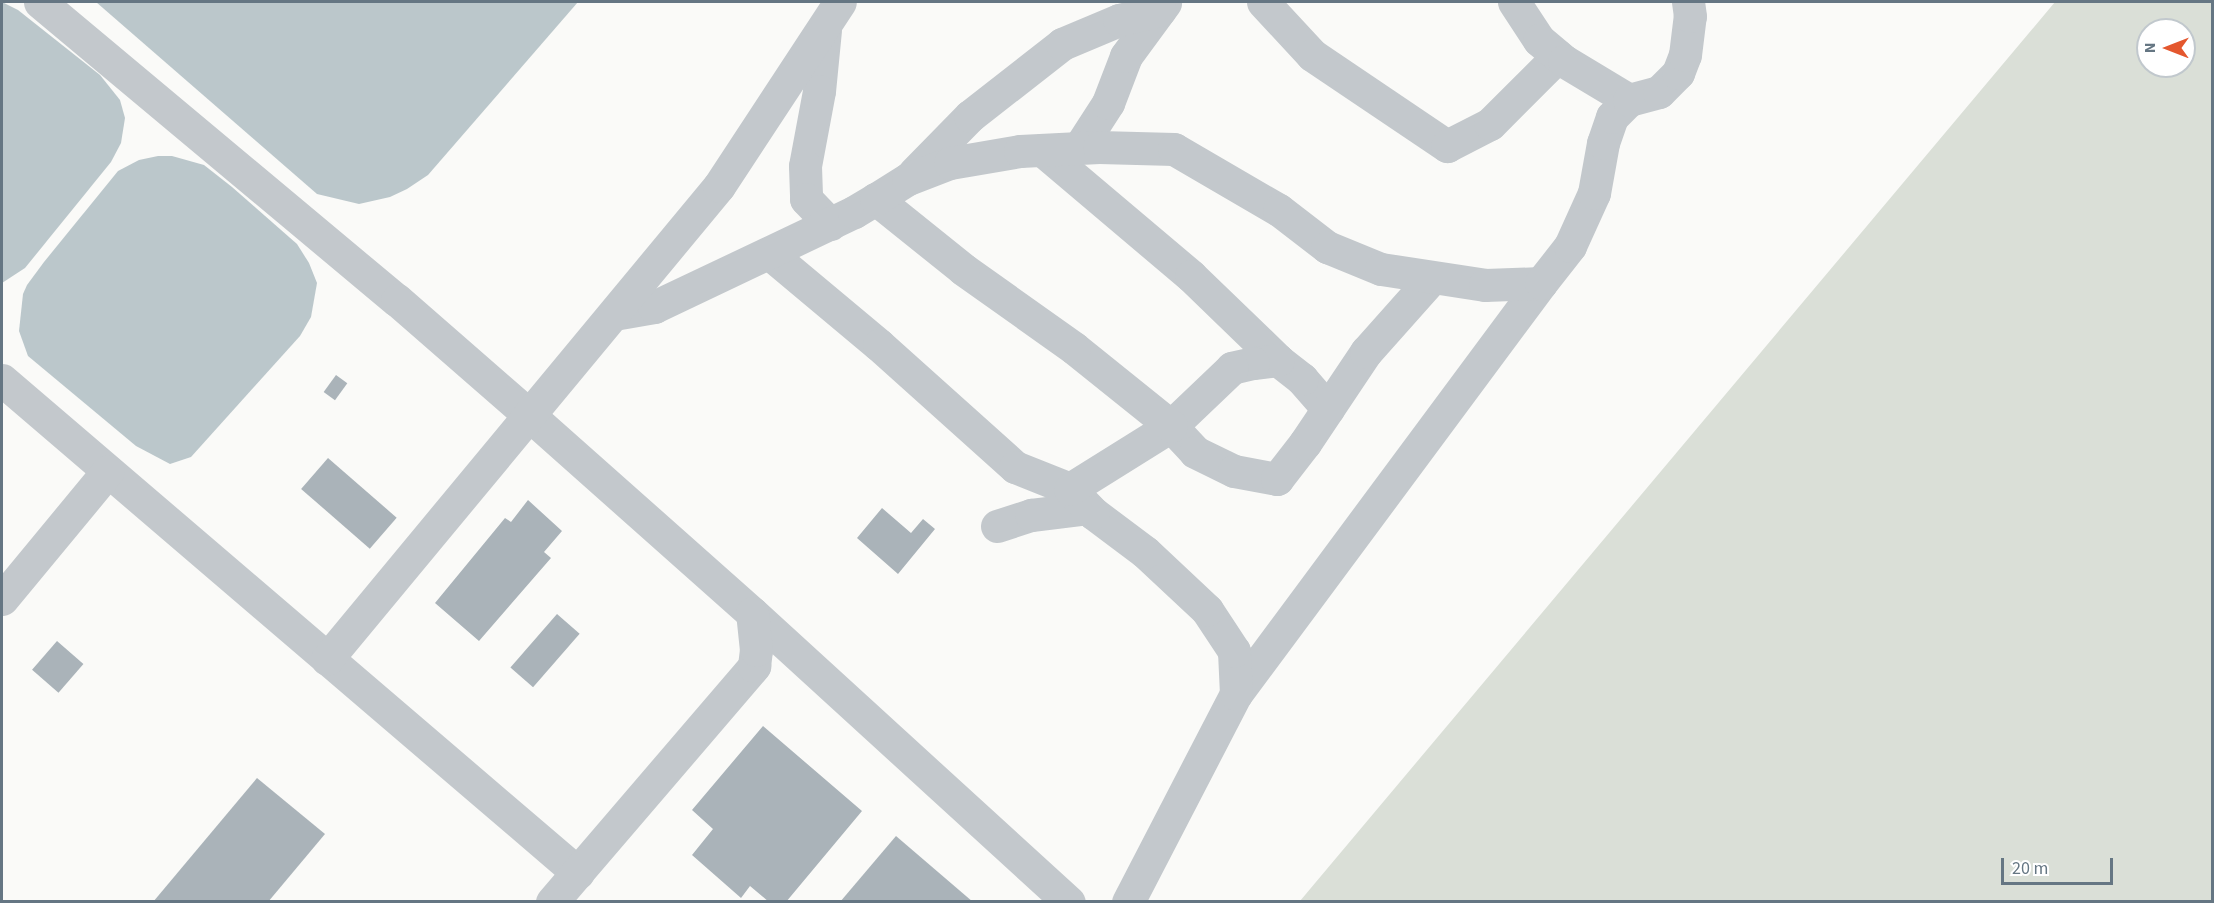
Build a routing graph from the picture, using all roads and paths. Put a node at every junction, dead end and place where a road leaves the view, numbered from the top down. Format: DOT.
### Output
graph roads {
  1 [pos="40,2"];
  2 [pos="1263,2"];
  3 [pos="1511,2"];
  4 [pos="1688,2"];
  5 [pos="1163,6"];
  6 [pos="833,14"];
  7 [pos="1094,17"];
  8 [pos="1558,56"];
  9 [pos="1629,100"];
  10 [pos="1079,148"];
  11 [pos="1042,150"];
  12 [pos="908,179"];
  13 [pos="876,199"];
  14 [pos="830,224"];
  15 [pos="769,253"];
  16 [pos="1431,279"];
  17 [pos="1540,284"];
  18 [pos="615,314"];
  19 [pos="1278,360"];
  20 [pos="2,380"];
  21 [pos="1328,409"];
  22 [pos="529,415"];
  23 [pos="1171,426"];
  24 [pos="108,471"];
  25 [pos="1079,499"];
  26 [pos="997,526"];
  27 [pos="2,599"];
  28 [pos="752,613"];
  29 [pos="327,659"];
  30 [pos="1236,694"];
  31 [pos="565,892"];
  32 [pos="1069,902"];
  33 [pos="1128,902"];
  1 -- 22 [label="lane"];
  2 -- 8 [label="lane"];
  3 -- 8 [label="lane"];
  4 -- 9 [label="lane"];
  5 -- 7 [label="lane"];
  5 -- 10 [label="lane"];
  6 -- 14 [label="lane"];
  6 -- 18 [label="lane"];
  7 -- 12 [label="lane"];
  8 -- 9 [label="lane"];
  9 -- 17 [label="lane"];
  10 -- 11 [label="lane"];
  10 -- 16 [label="lane"];
  11 -- 12 [label="lane"];
  11 -- 19 [label="lane"];
  12 -- 13 [label="lane"];
  13 -- 14 [label="lane"];
  13 -- 23 [label="lane"];
  14 -- 15 [label="lane"];
  15 -- 18 [label="lane"];
  15 -- 25 [label="lane"];
  16 -- 17 [label="lane"];
  16 -- 21 [label="lane"];
  17 -- 30 [label="lane"];
  18 -- 22 [label="lane"];
  19 -- 21 [label="lane"];
  19 -- 23 [label="lane"];
  20 -- 24 [label="lane"];
  21 -- 23 [label="lane"];
  22 -- 28 [label="lane"];
  22 -- 29 [label="lane"];
  23 -- 25 [label="lane"];
  24 -- 27 [label="lane"];
  24 -- 29 [label="lane"];
  25 -- 26 [label="lane"];
  25 -- 30 [label="lane"];
  28 -- 31 [label="lane"];
  28 -- 32 [label="lane"];
  29 -- 31 [label="lane"];
  30 -- 33 [label="lane"];
}
